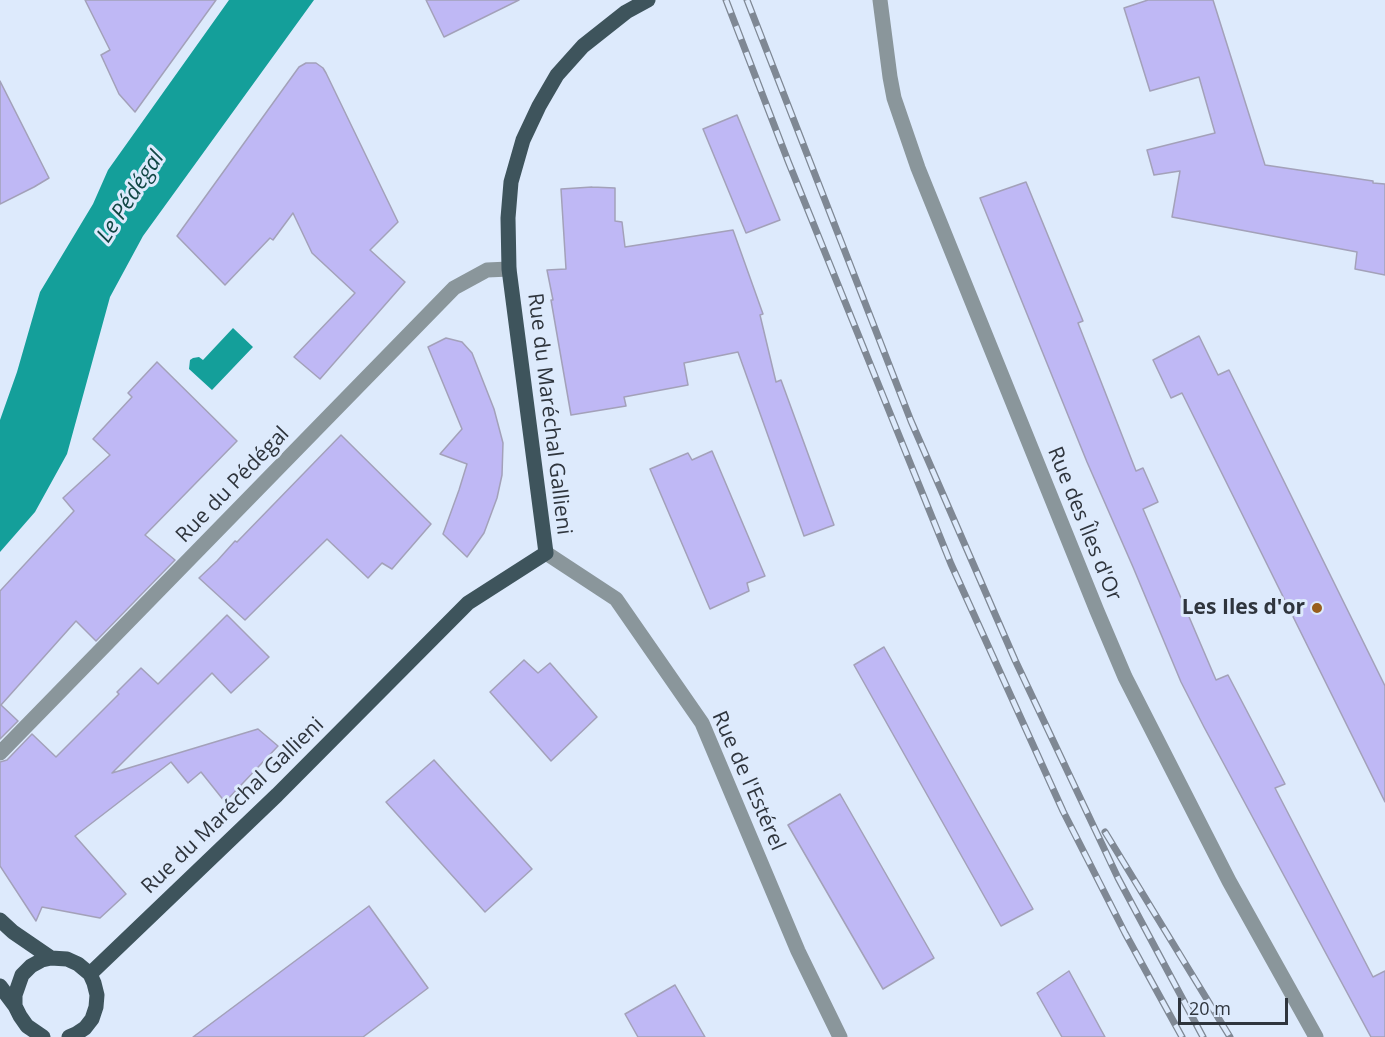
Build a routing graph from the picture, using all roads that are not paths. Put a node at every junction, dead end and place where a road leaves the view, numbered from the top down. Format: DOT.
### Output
graph roads {
  1 [pos="648,0"];
  2 [pos="880,0"];
  3 [pos="509,269"];
  4 [pos="546,553"];
  5 [pos="0,753"];
  6 [pos="0,920"];
  7 [pos="51,958"];
  8 [pos="90,974"];
  9 [pos="0,986"];
  10 [pos="15,1006"];
  11 [pos="92,1019"];
  12 [pos="42,1036"];
  13 [pos="69,1037"];
  14 [pos="97,1037"];
  15 [pos="840,1037"];
  16 [pos="1316,1037"];
  1 -- 3 [label="main road, Rue du Maréchal Gallieni"];
  2 -- 16 [label="street, Rue des Îles d'Or"];
  3 -- 4 [label="main road, Rue du Maréchal Gallieni"];
  3 -- 5 [label="street, Rue du Pédégal"];
  4 -- 8 [label="main road, Rue du Maréchal Gallieni"];
  4 -- 15 [label="street, Rue de l'Estérel"];
  6 -- 7 [label="main road"];
  7 -- 8 [label="main road"];
  7 -- 10 [label="main road"];
  8 -- 11 [label="main road"];
  9 -- 10 [label="main road"];
  10 -- 12 [label="main road"];
  11 -- 13 [label="main road"];
  11 -- 14 [label="main road"];
}
